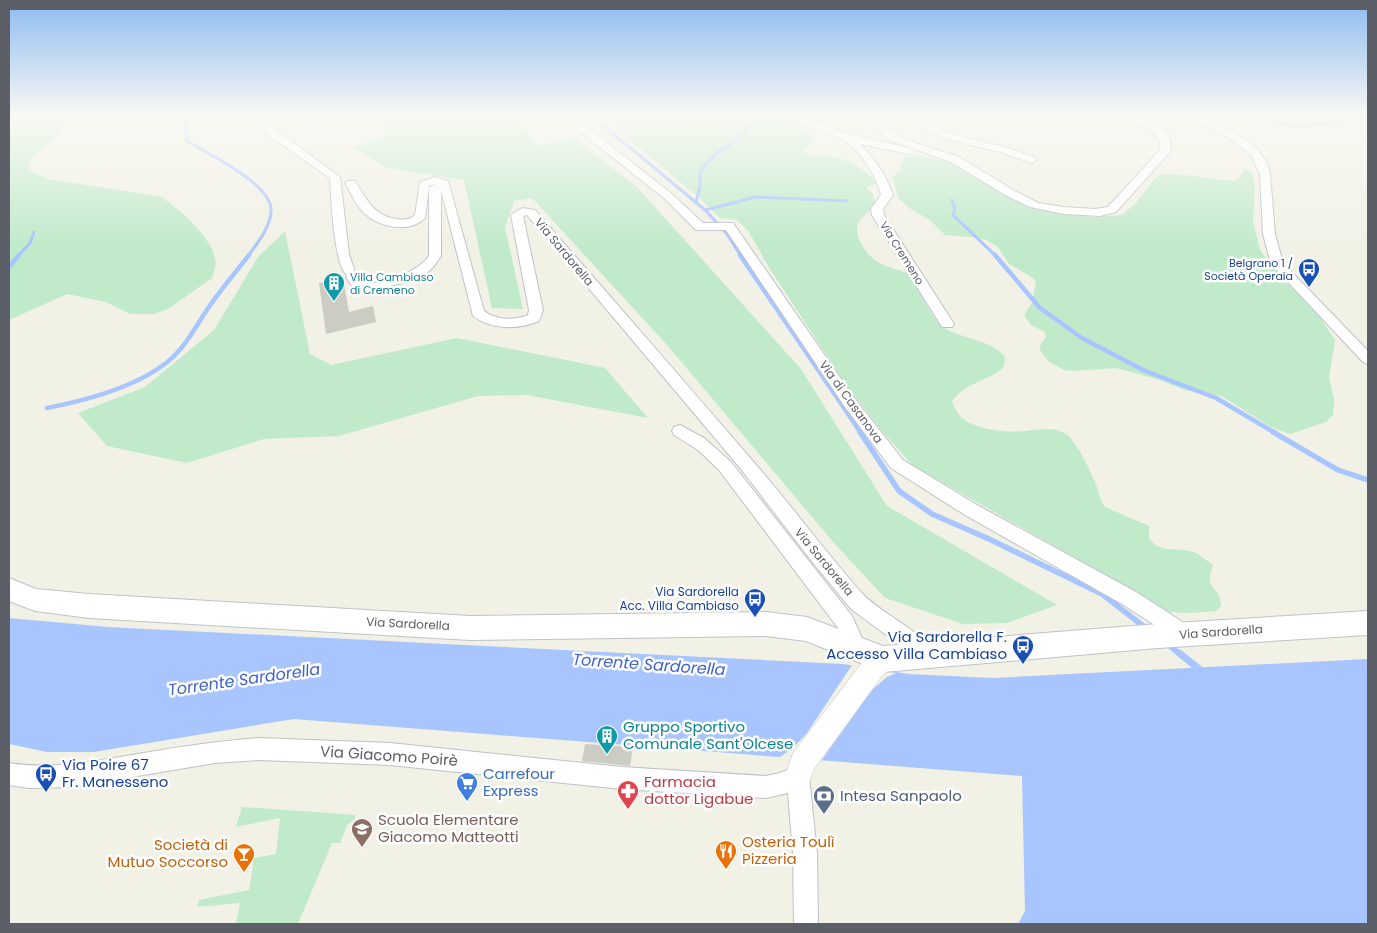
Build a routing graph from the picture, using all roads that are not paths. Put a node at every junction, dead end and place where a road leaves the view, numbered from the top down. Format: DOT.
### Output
graph roads {
  1 [pos="311,160"];
  2 [pos="622,160"];
  3 [pos="869,160"];
  4 [pos="950,160"];
  5 [pos="955,160"];
  6 [pos="1157,160"];
  7 [pos="1258,160"];
  8 [pos="963,164"];
  9 [pos="350,184"];
  10 [pos="445,185"];
  11 [pos="946,324"];
  12 [pos="1368,359"];
  13 [pos="680,431"];
  14 [pos="9,589"];
  15 [pos="1368,623"];
  16 [pos="1185,634"];
  17 [pos="924,656"];
  18 [pos="871,658"];
  19 [pos="800,769"];
  20 [pos="9,774"];
  21 [pos="806,924"];
  1 -- 10 [label="street"];
  2 -- 16 [label="street, Via di Casanova"];
  3 -- 11 [label="street, Via Cremeno"];
  4 -- 8 [label="street, Via Cremeno"];
  5 -- 8 [label="street"];
  6 -- 8 [label="street"];
  7 -- 12 [label="street"];
  9 -- 10 [label="street"];
  10 -- 17 [label="street, Via Sardorella"];
  13 -- 18 [label="street"];
  14 -- 18 [label="main road, Via Sardorella"];
  15 -- 16 [label="main road, Via Sardorella"];
  16 -- 17 [label="main road, Via Sardorella"];
  17 -- 18 [label="main road, Via Sardorella"];
  18 -- 19 [label="street"];
  19 -- 20 [label="street, Via Giacomo Poirè"];
  19 -- 21 [label="street"];
}
